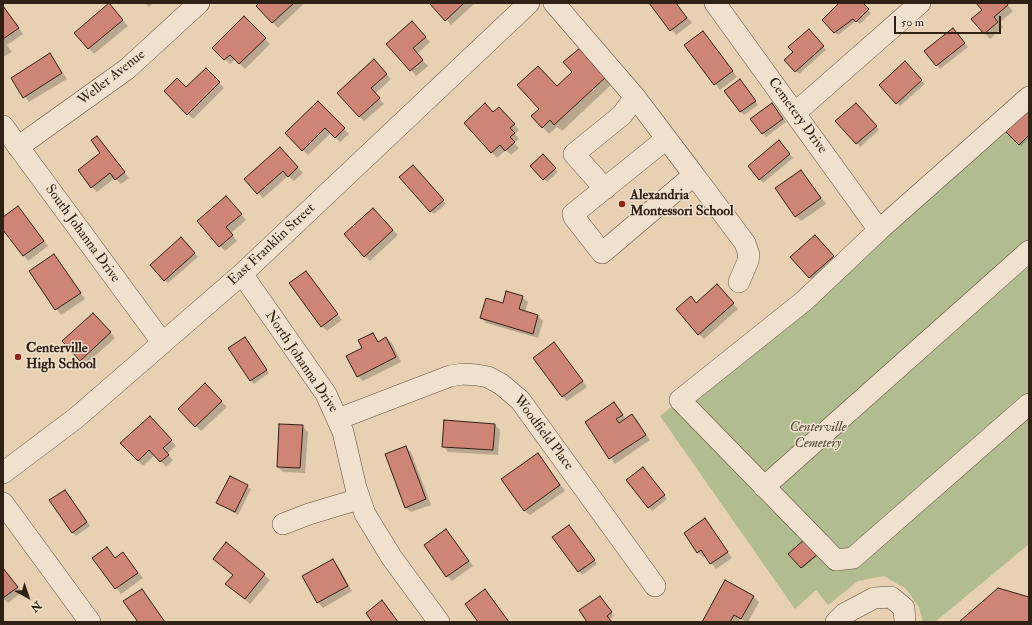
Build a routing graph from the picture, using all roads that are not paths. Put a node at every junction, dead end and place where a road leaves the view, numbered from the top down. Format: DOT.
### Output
graph roads {
  1 [pos="199,3"];
  2 [pos="530,3"];
  3 [pos="554,3"];
  4 [pos="715,3"];
  5 [pos="920,3"];
  6 [pos="635,97"];
  7 [pos="1029,97"];
  8 [pos="795,113"];
  9 [pos="3,126"];
  10 [pos="666,139"];
  11 [pos="18,146"];
  12 [pos="694,174"];
  13 [pos="605,189"];
  14 [pos="879,230"];
  15 [pos="1029,251"];
  16 [pos="242,274"];
  17 [pos="739,282"];
  18 [pos="162,342"];
  19 [pos="1029,404"];
  20 [pos="338,419"];
  21 [pos="3,474"];
  22 [pos="764,487"];
  23 [pos="360,499"];
  24 [pos="3,503"];
  25 [pos="283,524"];
  26 [pos="655,586"];
  27 [pos="90,622"];
  28 [pos="439,622"];
  29 [pos="836,622"];
  30 [pos="905,622"];
  1 -- 11 [label="street, Weller Avenue"];
  2 -- 16 [label="street, East Franklin Street"];
  3 -- 6 [label="street"];
  4 -- 8 [label="street, Cemetery Drive"];
  5 -- 8 [label="street"];
  6 -- 10 [label="street"];
  6 -- 13 [label="street"];
  7 -- 14 [label="street"];
  8 -- 14 [label="street, Cemetery Drive"];
  9 -- 11 [label="street, South Johanna Drive"];
  10 -- 12 [label="street"];
  10 -- 13 [label="street"];
  11 -- 18 [label="street, South Johanna Drive"];
  12 -- 13 [label="street"];
  12 -- 17 [label="street"];
  14 -- 22 [label="street"];
  15 -- 22 [label="street"];
  16 -- 18 [label="street, East Franklin Street"];
  16 -- 20 [label="street, North Johanna Drive"];
  18 -- 21 [label="street, East Franklin Street"];
  19 -- 22 [label="street"];
  20 -- 23 [label="street, North Johanna Drive"];
  20 -- 26 [label="street, Woodfield Place"];
  23 -- 25 [label="street"];
  23 -- 28 [label="street, North Johanna Drive"];
  24 -- 27 [label="street"];
  29 -- 30 [label="street"];
}
